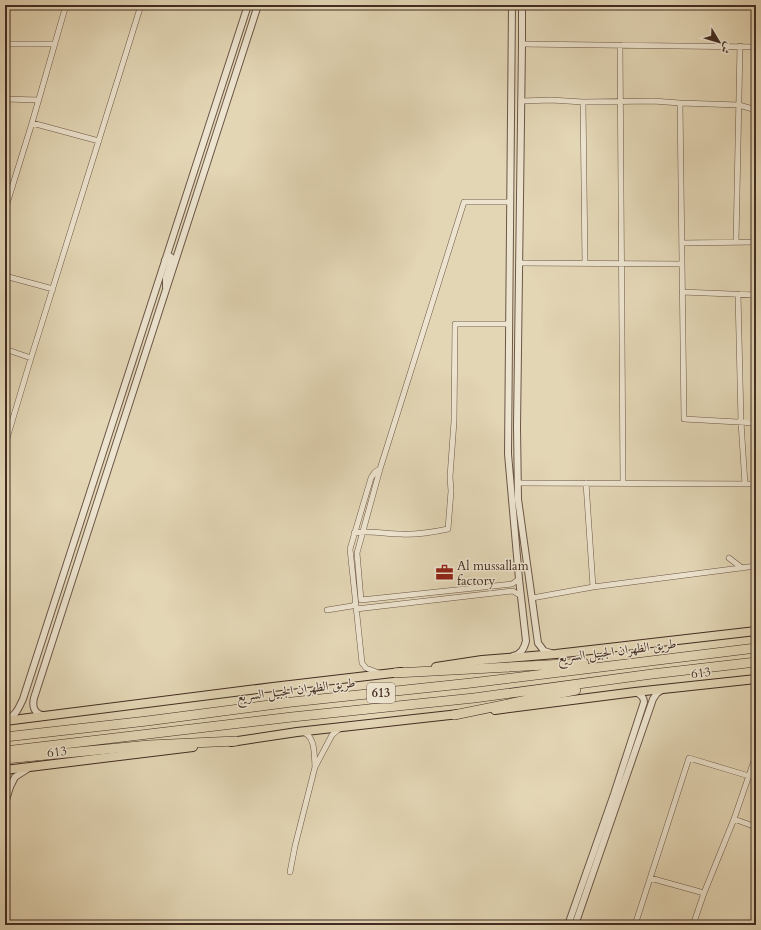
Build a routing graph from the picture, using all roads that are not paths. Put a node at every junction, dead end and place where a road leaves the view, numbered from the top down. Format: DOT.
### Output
graph roads {
  1 [pos="66,5"];
  2 [pos="141,5"];
  3 [pos="248,5"];
  4 [pos="258,5"];
  5 [pos="512,5"];
  6 [pos="522,5"];
  7 [pos="5,44"];
  8 [pos="54,44"];
  9 [pos="522,44"];
  10 [pos="620,45"];
  11 [pos="740,46"];
  12 [pos="756,47"];
  13 [pos="5,99"];
  14 [pos="38,100"];
  15 [pos="521,101"];
  16 [pos="583,102"];
  17 [pos="621,102"];
  18 [pos="680,103"];
  19 [pos="740,105"];
  20 [pos="756,110"];
  21 [pos="32,123"];
  22 [pos="99,141"];
  23 [pos="510,202"];
  24 [pos="5,210"];
  25 [pos="736,242"];
  26 [pos="756,242"];
  27 [pos="682,243"];
  28 [pos="165,261"];
  29 [pos="519,263"];
  30 [pos="585,263"];
  31 [pos="621,264"];
  32 [pos="682,264"];
  33 [pos="5,276"];
  34 [pos="52,289"];
  35 [pos="166,292"];
  36 [pos="682,292"];
  37 [pos="738,294"];
  38 [pos="756,295"];
  39 [pos="509,324"];
  40 [pos="5,349"];
  41 [pos="136,350"];
  42 [pos="31,358"];
  43 [pos="136,383"];
  44 [pos="741,422"];
  45 [pos="756,423"];
  46 [pos="5,445"];
  47 [pos="380,469"];
  48 [pos="518,483"];
  49 [pos="586,483"];
  50 [pos="622,483"];
  51 [pos="745,484"];
  52 [pos="756,484"];
  53 [pos="363,532"];
  54 [pos="354,533"];
  55 [pos="729,558"];
  56 [pos="756,566"];
  57 [pos="742,568"];
  58 [pos="519,579"];
  59 [pos="593,587"];
  60 [pos="475,588"];
  61 [pos="521,596"];
  62 [pos="466,597"];
  63 [pos="532,598"];
  64 [pos="361,600"];
  65 [pos="356,605"];
  66 [pos="327,610"];
  67 [pos="756,631"];
  68 [pos="756,648"];
  69 [pos="556,654"];
  70 [pos="693,655"];
  71 [pos="504,659"];
  72 [pos="756,662"];
  73 [pos="395,673"];
  74 [pos="380,674"];
  75 [pos="652,674"];
  76 [pos="756,679"];
  77 [pos="664,690"];
  78 [pos="635,692"];
  79 [pos="23,698"];
  80 [pos="34,698"];
  81 [pos="454,715"];
  82 [pos="46,716"];
  83 [pos="5,721"];
  84 [pos="344,726"];
  85 [pos="297,732"];
  86 [pos="5,737"];
  87 [pos="236,741"];
  88 [pos="5,751"];
  89 [pos="756,755"];
  90 [pos="5,759"];
  91 [pos="31,767"];
  92 [pos="316,767"];
  93 [pos="5,770"];
  94 [pos="748,776"];
  95 [pos="5,779"];
  96 [pos="10,786"];
  97 [pos="5,803"];
  98 [pos="734,819"];
  99 [pos="756,827"];
  100 [pos="290,872"];
  101 [pos="650,878"];
  102 [pos="704,894"];
  103 [pos="568,925"];
  104 [pos="575,925"];
  105 [pos="634,925"];
  106 [pos="693,925"];
  1 -- 8 [label="street"];
  2 -- 22 [label="street"];
  3 -- 28 [label="street"];
  4 -- 35 [label="street"];
  5 -- 23 [label="street"];
  6 -- 9 [label="street"];
  7 -- 8 [label="street"];
  8 -- 14 [label="street"];
  9 -- 10 [label="street"];
  9 -- 15 [label="street"];
  10 -- 11 [label="street"];
  10 -- 17 [label="street"];
  11 -- 12 [label="street"];
  11 -- 19 [label="street"];
  13 -- 14 [label="street"];
  14 -- 21 [label="street"];
  15 -- 16 [label="street"];
  15 -- 29 [label="street"];
  16 -- 17 [label="street"];
  16 -- 30 [label="street"];
  17 -- 18 [label="street"];
  17 -- 31 [label="street"];
  18 -- 19 [label="street"];
  18 -- 27 [label="street"];
  19 -- 20 [label="street"];
  19 -- 25 [label="street"];
  21 -- 22 [label="street"];
  21 -- 24 [label="street"];
  22 -- 34 [label="street"];
  23 -- 39 [label="street"];
  23 -- 47 [label="street"];
  25 -- 26 [label="street"];
  25 -- 27 [label="street"];
  27 -- 32 [label="street"];
  28 -- 35 [label="street"];
  28 -- 41 [label="street"];
  29 -- 30 [label="street"];
  29 -- 48 [label="street"];
  30 -- 31 [label="street"];
  31 -- 32 [label="street"];
  31 -- 50 [label="street"];
  32 -- 36 [label="street"];
  33 -- 34 [label="street"];
  34 -- 42 [label="street"];
  35 -- 43 [label="street"];
  36 -- 37 [label="street"];
  36 -- 44 [label="street"];
  37 -- 38 [label="street"];
  37 -- 44 [label="street"];
  39 -- 53 [label="street"];
  39 -- 58 [label="street"];
  40 -- 42 [label="street"];
  41 -- 43 [label="street"];
  41 -- 79 [label="street"];
  42 -- 46 [label="street"];
  43 -- 80 [label="street"];
  44 -- 45 [label="street"];
  44 -- 51 [label="street"];
  47 -- 53 [label="street"];
  47 -- 54 [label="street"];
  48 -- 49 [label="street"];
  48 -- 63 [label="street"];
  49 -- 50 [label="street"];
  49 -- 59 [label="street"];
  50 -- 51 [label="street"];
  51 -- 52 [label="street"];
  53 -- 54 [label="street"];
  53 -- 64 [label="street"];
  54 -- 65 [label="street"];
  55 -- 57 [label="street"];
  56 -- 57 [label="street"];
  57 -- 59 [label="street"];
  58 -- 60 [label="street"];
  58 -- 61 [label="street"];
  59 -- 63 [label="street"];
  60 -- 62 [label="street"];
  60 -- 64 [label="street"];
  61 -- 62 [label="street"];
  61 -- 71 [label="street"];
  62 -- 65 [label="street"];
  63 -- 69 [label="street"];
  64 -- 65 [label="street"];
  65 -- 66 [label="street"];
  65 -- 74 [label="street"];
  67 -- 69 [label="main road"];
  68 -- 70 [label="highway, طريق الظهران الجبيل السريع / 613"];
  69 -- 71 [label="main road"];
  70 -- 73 [label="highway"];
  70 -- 86 [label="highway, طريق الظهران الجبيل السريع / 613"];
  71 -- 73 [label="main road"];
  72 -- 75 [label="highway, طريق الظهران الجبيل السريع / 613"];
  73 -- 74 [label="main road"];
  74 -- 82 [label="main road"];
  75 -- 81 [label="highway"];
  75 -- 88 [label="highway, طريق الظهران الجبيل السريع / 613"];
  76 -- 77 [label="main road, 613"];
  77 -- 78 [label="main road, 613"];
  77 -- 104 [label="street"];
  78 -- 81 [label="main road, 613"];
  78 -- 103 [label="street"];
  79 -- 80 [label="street"];
  79 -- 83 [label="street"];
  80 -- 82 [label="street"];
  81 -- 84 [label="main road, 613"];
  82 -- 83 [label="main road"];
  84 -- 85 [label="main road, 613"];
  84 -- 92 [label="street"];
  85 -- 87 [label="main road, 613"];
  85 -- 92 [label="street"];
  87 -- 90 [label="highway"];
  87 -- 91 [label="main road, 613"];
  89 -- 94 [label="street"];
  91 -- 93 [label="main road, 613"];
  91 -- 96 [label="street"];
  92 -- 100 [label="street"];
  94 -- 98 [label="street"];
  94 -- 101 [label="street"];
  95 -- 96 [label="street"];
  96 -- 97 [label="street"];
  98 -- 99 [label="street"];
  98 -- 102 [label="street"];
  101 -- 102 [label="street"];
  101 -- 105 [label="street"];
  102 -- 106 [label="street"];
}
